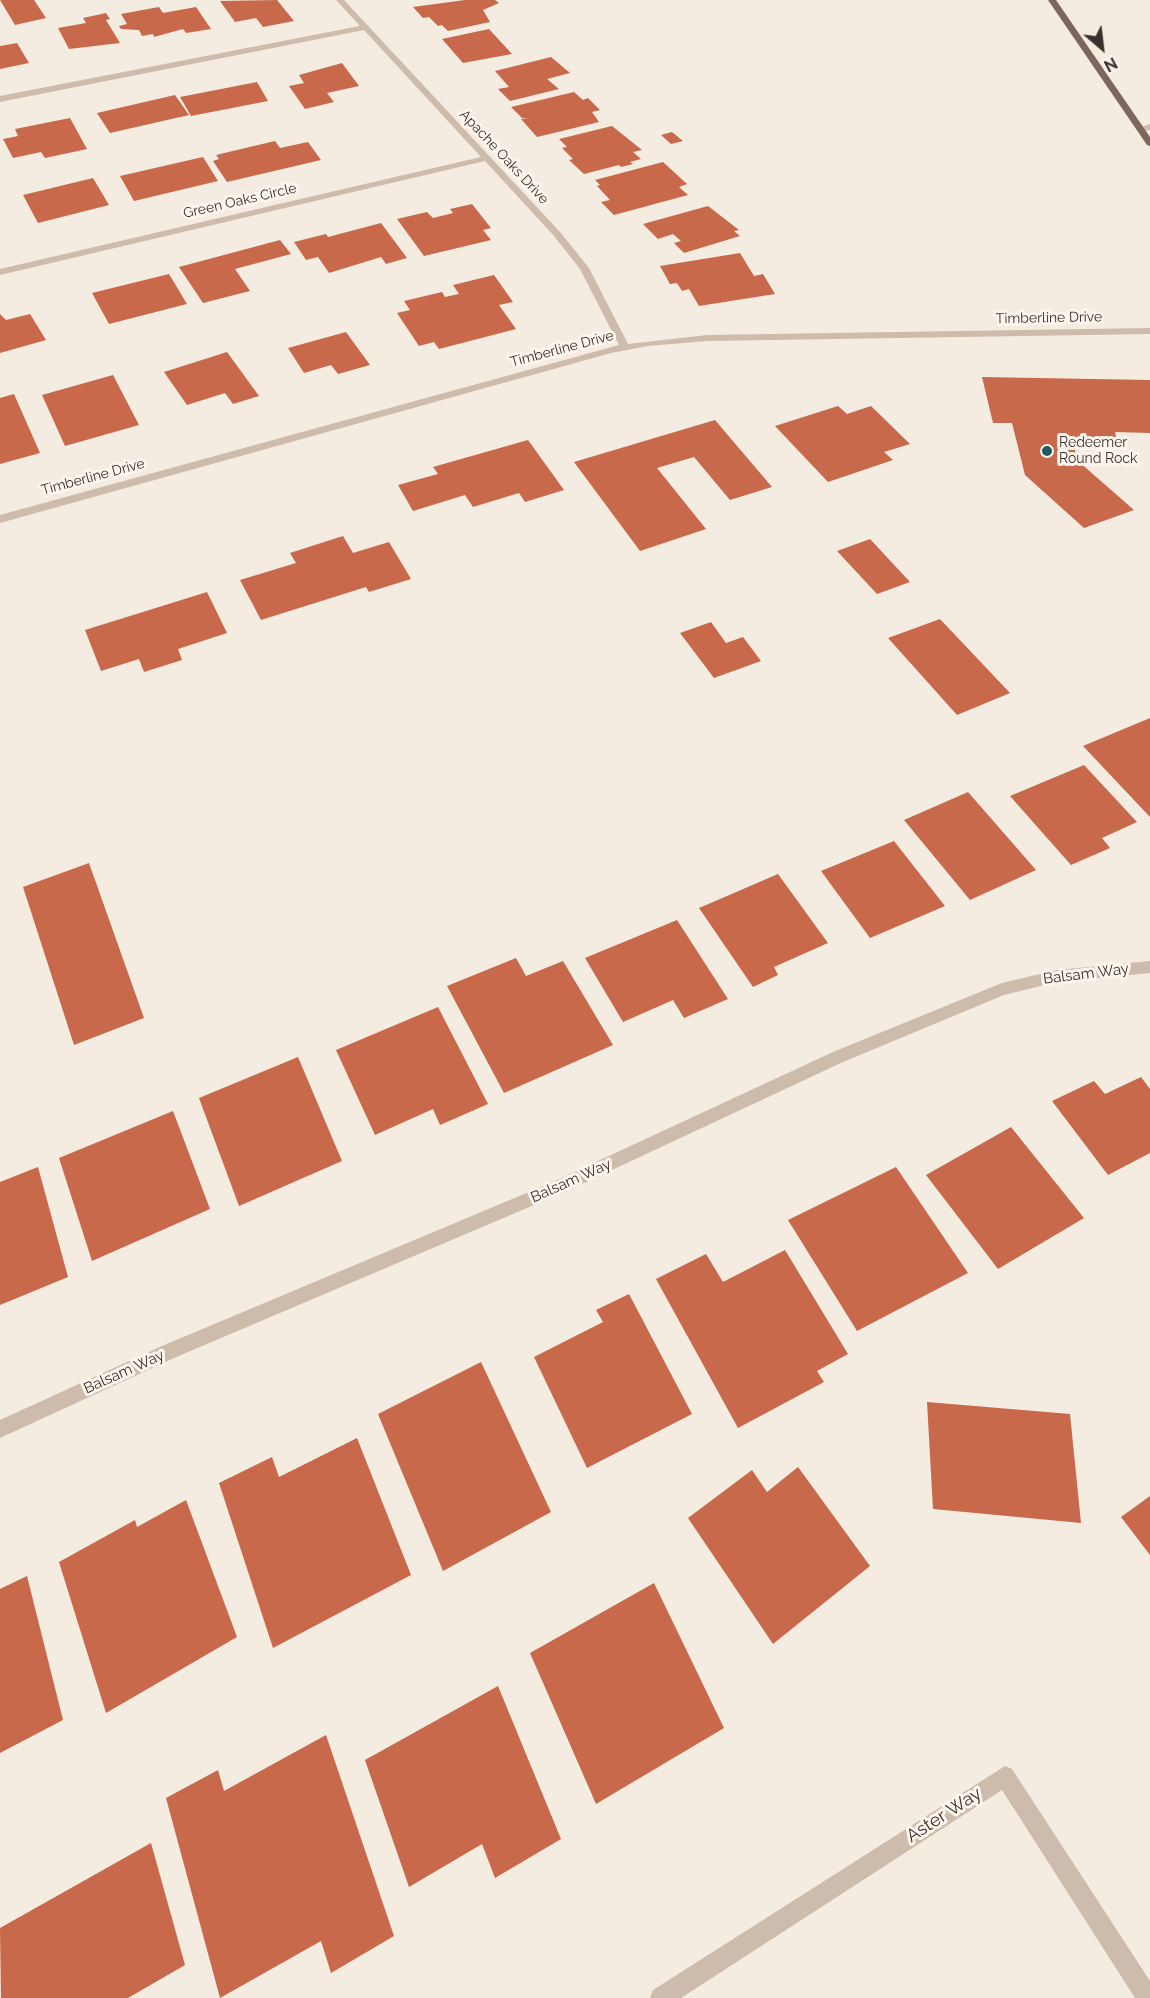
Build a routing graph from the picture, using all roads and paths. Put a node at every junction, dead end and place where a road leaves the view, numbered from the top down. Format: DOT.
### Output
graph roads {
  1 [pos="340,0"];
  2 [pos="1052,0"];
  3 [pos="363,28"];
  4 [pos="0,99"];
  5 [pos="1150,128"];
  6 [pos="1140,129"];
  7 [pos="1150,143"];
  8 [pos="487,158"];
  9 [pos="0,272"];
  10 [pos="1150,331"];
  11 [pos="625,348"];
  12 [pos="0,519"];
  13 [pos="1150,967"];
  14 [pos="0,1429"];
  15 [pos="661,1998"];
  16 [pos="1148,1998"];
  1 -- 3 [label="street, Apache Oaks Drive"];
  2 -- 6 [label="main road"];
  3 -- 4 [label="street"];
  3 -- 8 [label="street, Apache Oaks Drive"];
  5 -- 6 [label="street"];
  6 -- 7 [label="main road"];
  8 -- 9 [label="street, Green Oaks Circle"];
  8 -- 11 [label="street, Apache Oaks Drive"];
  10 -- 11 [label="street, Timberline Drive"];
  11 -- 12 [label="street, Timberline Drive"];
  13 -- 14 [label="street, Balsam Way"];
  15 -- 16 [label="street, Aster Way"];
}
